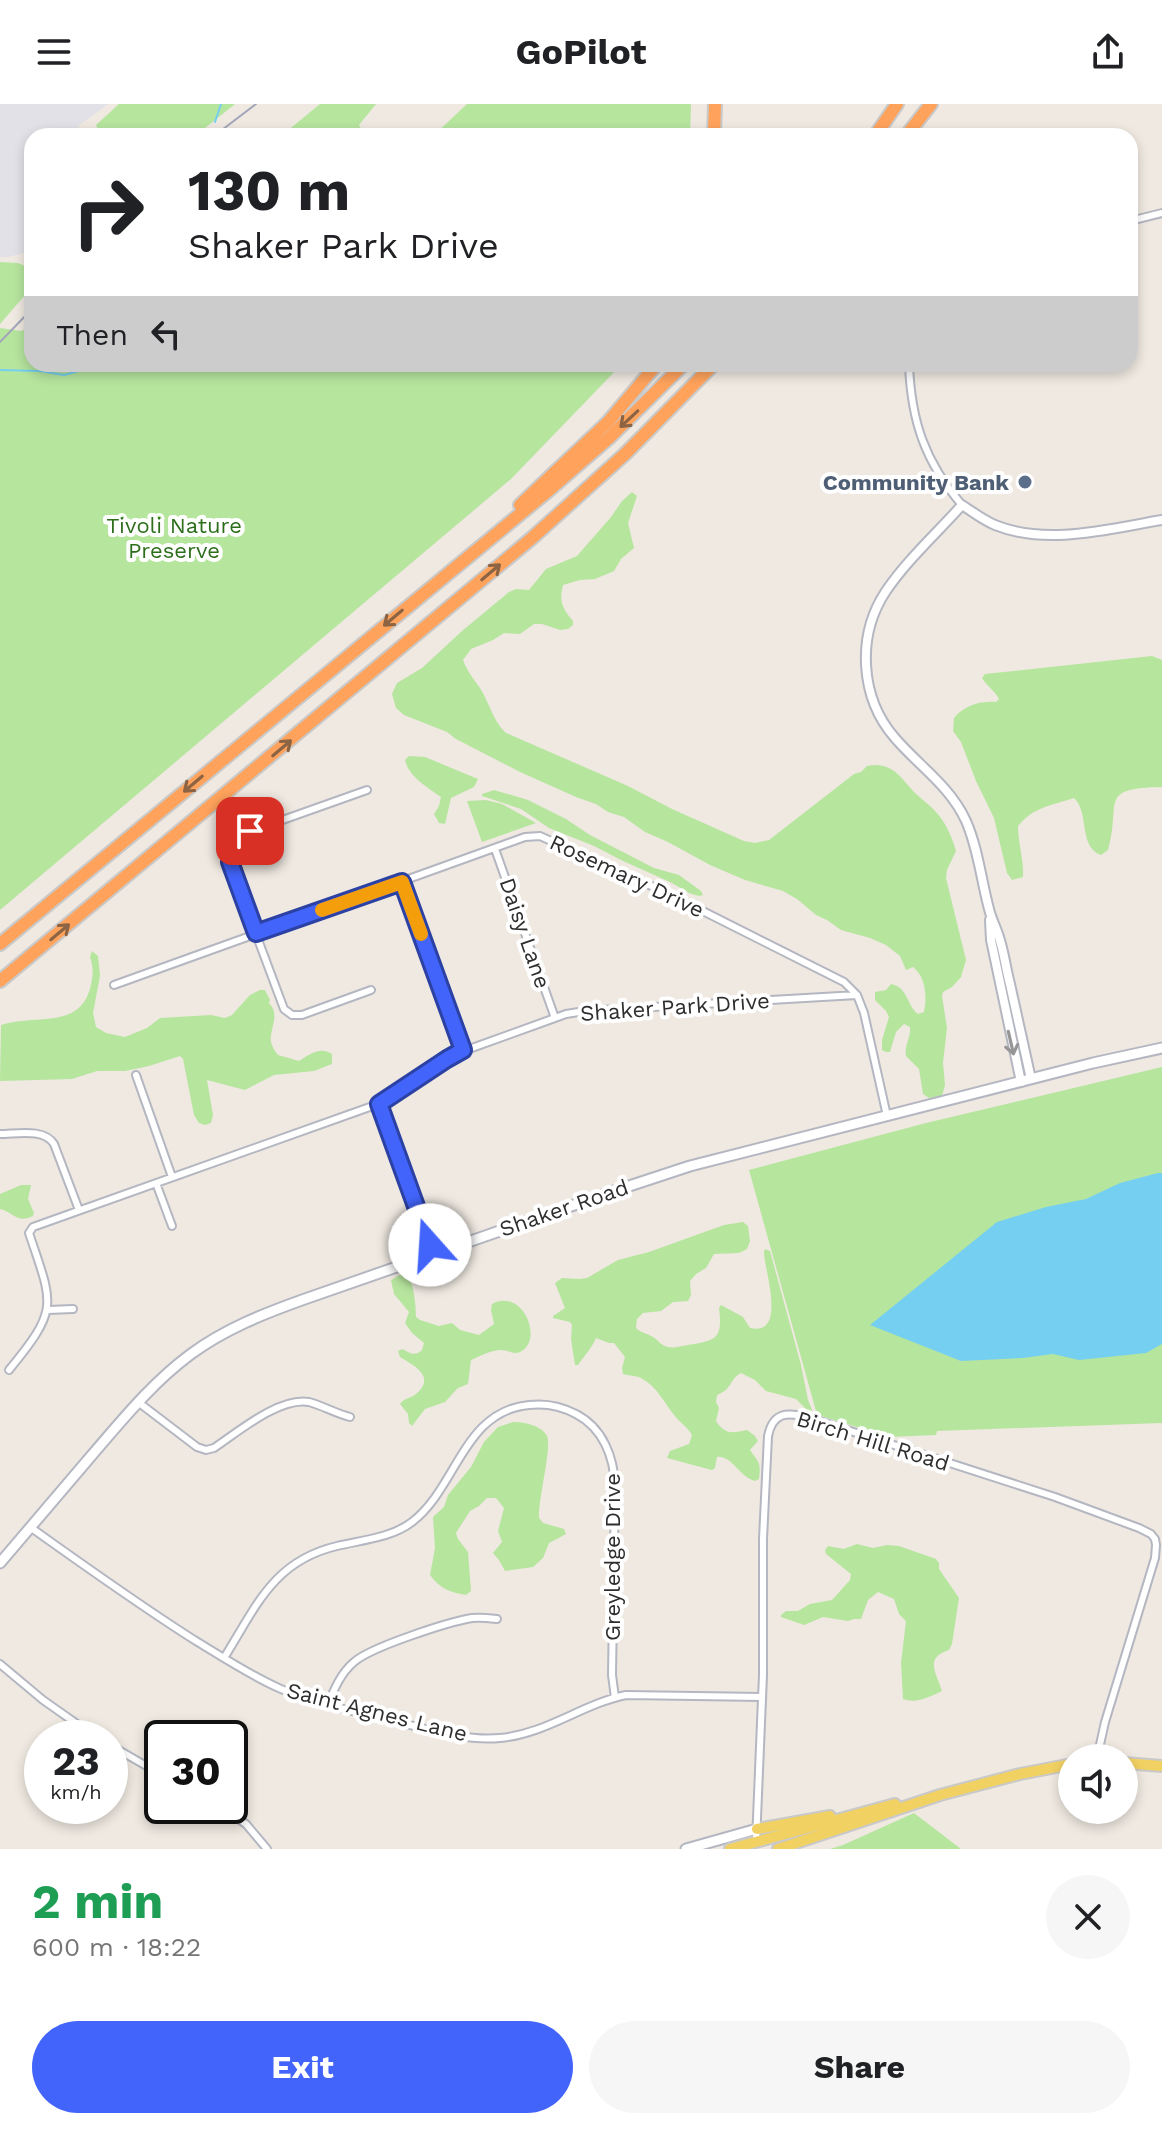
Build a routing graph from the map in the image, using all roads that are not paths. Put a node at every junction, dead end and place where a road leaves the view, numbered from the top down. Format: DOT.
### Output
graph roads {
  1 [pos="715,104"];
  2 [pos="897,104"];
  3 [pos="920,104"];
  4 [pos="931,104"];
  5 [pos="714,128"];
  6 [pos="880,128"];
  7 [pos="904,128"];
  8 [pos="912,128"];
  9 [pos="1162,213"];
  10 [pos="1138,219"];
  11 [pos="650,372"];
  12 [pos="676,372"];
  13 [pos="706,372"];
  14 [pos="910,372"];
  15 [pos="962,505"];
  16 [pos="1162,520"];
  17 [pos="453,569"];
  18 [pos="367,790"];
  19 [pos="495,849"];
  20 [pos="402,882"];
  21 [pos="256,933"];
  22 [pos="0,944"];
  23 [pos="0,981"];
  24 [pos="114,985"];
  25 [pos="371,990"];
  26 [pos="857,995"];
  27 [pos="555,1018"];
  28 [pos="1162,1048"];
  29 [pos="463,1050"];
  30 [pos="136,1075"];
  31 [pos="1026,1081"];
  32 [pos="379,1104"];
  33 [pos="888,1116"];
  34 [pos="0,1134"];
  35 [pos="172,1177"];
  36 [pos="156,1183"];
  37 [pos="79,1210"];
  38 [pos="172,1226"];
  39 [pos="433,1254"];
  40 [pos="73,1309"];
  41 [pos="48,1310"];
  42 [pos="9,1370"];
  43 [pos="138,1402"];
  44 [pos="350,1417"];
  45 [pos="30,1527"];
  46 [pos="0,1563"];
  47 [pos="497,1619"];
  48 [pos="224,1658"];
  49 [pos="0,1664"];
  50 [pos="762,1697"];
  51 [pos="615,1698"];
  52 [pos="328,1705"];
  53 [pos="71,1720"];
  54 [pos="1100,1744"];
  55 [pos="1138,1764"];
  56 [pos="1162,1766"];
  57 [pos="1058,1767"];
  58 [pos="940,1795"];
  59 [pos="868,1811"];
  60 [pos="246,1824"];
  61 [pos="757,1829"];
  62 [pos="755,1846"];
  63 [pos="267,1849"];
  64 [pos="686,1849"];
  65 [pos="730,1849"];
  66 [pos="778,1849"];
  1 -- 5 [label="highway"];
  2 -- 6 [label="highway"];
  3 -- 7 [label="highway"];
  4 -- 8 [label="highway"];
  9 -- 10 [label="street"];
  11 -- 17 [label="highway"];
  12 -- 17 [label="highway, one-way"];
  23 -- 13 [label="highway, one-way"];
  14 -- 15 [label="street"];
  15 -- 16 [label="street"];
  15 -- 31 [label="street"];
  17 -- 22 [label="highway, one-way"];
  18 -- 21 [label="street"];
  19 -- 20 [label="street, Rosemary Drive"];
  19 -- 26 [label="street, Rosemary Drive"];
  19 -- 27 [label="street, Daisy Lane"];
  20 -- 21 [label="street, Rosemary Drive"];
  20 -- 29 [label="street"];
  21 -- 24 [label="street, Rosemary Drive"];
  21 -- 25 [label="street"];
  26 -- 27 [label="street, Shaker Park Drive"];
  26 -- 33 [label="street"];
  27 -- 29 [label="street, Shaker Park Drive"];
  28 -- 31 [label="main road, Shaker Road"];
  29 -- 32 [label="street, Shaker Park Drive"];
  30 -- 35 [label="street"];
  31 -- 33 [label="main road, Shaker Road"];
  32 -- 35 [label="street, Shaker Park Drive"];
  32 -- 39 [label="street"];
  33 -- 39 [label="main road, Shaker Road"];
  34 -- 37 [label="street"];
  35 -- 36 [label="street, Shaker Park Drive"];
  36 -- 37 [label="street, Shaker Park Drive"];
  36 -- 38 [label="street"];
  37 -- 41 [label="street, Shaker Park Drive"];
  39 -- 43 [label="main road, Shaker Road"];
  40 -- 41 [label="street"];
  41 -- 42 [label="street"];
  43 -- 44 [label="street"];
  43 -- 45 [label="main road, Shaker Road"];
  45 -- 46 [label="main road, Shaker Road"];
  45 -- 48 [label="street, Saint Agnes Lane"];
  47 -- 52 [label="street"];
  48 -- 51 [label="street, Greyledge Drive"];
  48 -- 52 [label="street, Saint Agnes Lane"];
  49 -- 53 [label="street"];
  50 -- 51 [label="street, Saint Agnes Lane"];
  50 -- 54 [label="street, Birch Hill Road"];
  50 -- 61 [label="street, Birch Hill Road"];
  51 -- 52 [label="street, Saint Agnes Lane"];
  55 -- 56 [label="main road"];
  57 -- 58 [label="main road"];
  58 -- 59 [label="main road"];
  58 -- 66 [label="main road"];
  59 -- 61 [label="main road"];
  59 -- 62 [label="main road"];
  60 -- 63 [label="street"];
  61 -- 62 [label="street, Birch Hill Road"];
  61 -- 64 [label="main road"];
  62 -- 65 [label="main road"];
}
